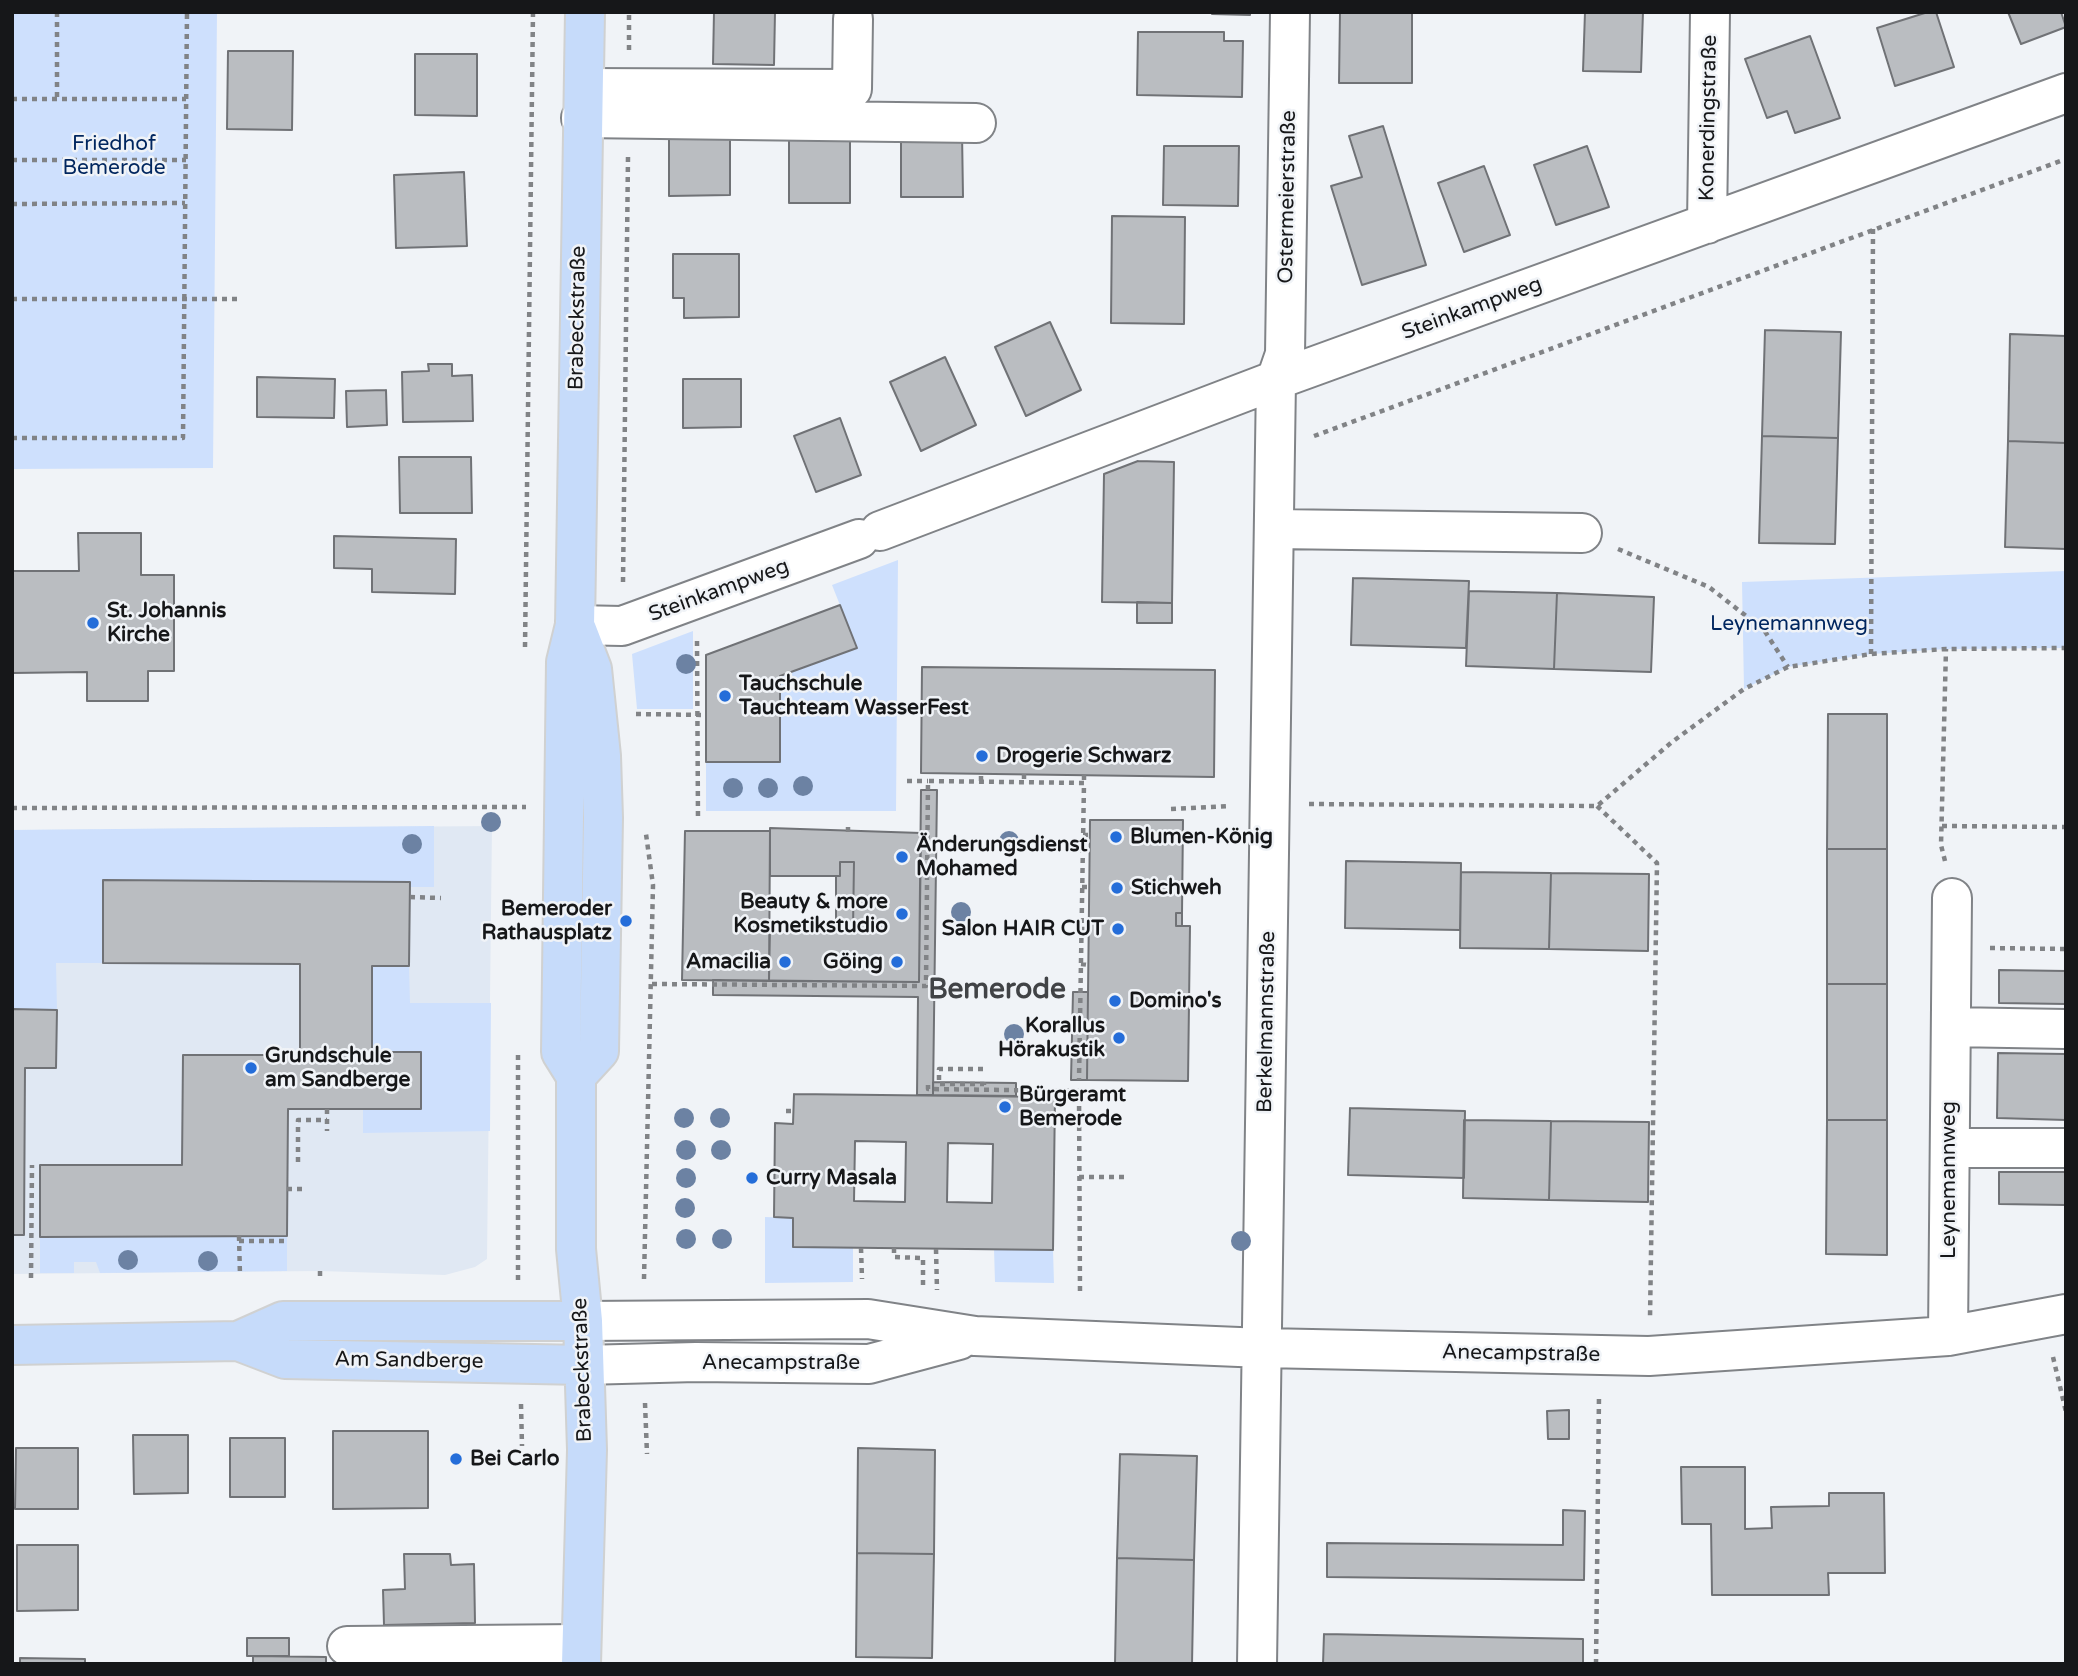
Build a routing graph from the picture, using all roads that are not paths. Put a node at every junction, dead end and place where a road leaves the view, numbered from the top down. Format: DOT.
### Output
graph roads {
  1 [pos="585,12"];
  2 [pos="1290,12"];
  3 [pos="1710,12"];
  4 [pos="852,19"];
  5 [pos="2066,93"];
  6 [pos="583,103"];
  7 [pos="976,122"];
  8 [pos="1707,224"];
  9 [pos="1276,380"];
  10 [pos="1274,529"];
  11 [pos="1582,533"];
  12 [pos="575,625"];
  13 [pos="1952,898"];
  14 [pos="1951,1027"];
  15 [pos="2066,1029"];
  16 [pos="1950,1148"];
  17 [pos="2066,1148"];
  18 [pos="2055,1316"];
  19 [pos="583,1321"];
  20 [pos="975,1336"];
  21 [pos="1948,1336"];
  22 [pos="238,1341"];
  23 [pos="12,1345"];
  24 [pos="1263,1348"];
  25 [pos="584,1365"];
  26 [pos="347,1646"];
  27 [pos="581,1654"];
  28 [pos="1257,1664"];
  1 -- 6 [label="main road, Brabeckstraße"];
  2 -- 9 [label="street, Ostermeierstraße"];
  3 -- 8 [label="street, Konerdingstraße"];
  4 -- 6 [label="street"];
  5 -- 8 [label="street, Steinkampweg"];
  6 -- 7 [label="street"];
  6 -- 12 [label="main road, Brabeckstraße"];
  8 -- 9 [label="street, Steinkampweg"];
  9 -- 10 [label="street, Berkelmannstraße"];
  9 -- 12 [label="street, Steinkampweg"];
  10 -- 11 [label="street"];
  10 -- 24 [label="street, Berkelmannstraße"];
  12 -- 19 [label="main road, Brabeckstraße"];
  13 -- 14 [label="street, Leynemannweg"];
  14 -- 15 [label="street"];
  14 -- 16 [label="street, Leynemannweg"];
  16 -- 17 [label="street"];
  16 -- 21 [label="street, Leynemannweg"];
  18 -- 21 [label="street, Anecampstraße"];
  19 -- 20 [label="street, Anecampstraße"];
  19 -- 22 [label="main road, Am Sandberge"];
  19 -- 25 [label="main road, Brabeckstraße"];
  20 -- 24 [label="street, Anecampstraße"];
  20 -- 25 [label="street, Anecampstraße"];
  21 -- 24 [label="street, Anecampstraße"];
  22 -- 23 [label="main road, Am Sandberge"];
  22 -- 25 [label="main road, Am Sandberge"];
  24 -- 28 [label="street, Berkelmannstraße"];
  25 -- 27 [label="main road, Brabeckstraße"];
  26 -- 27 [label="street"];
}
